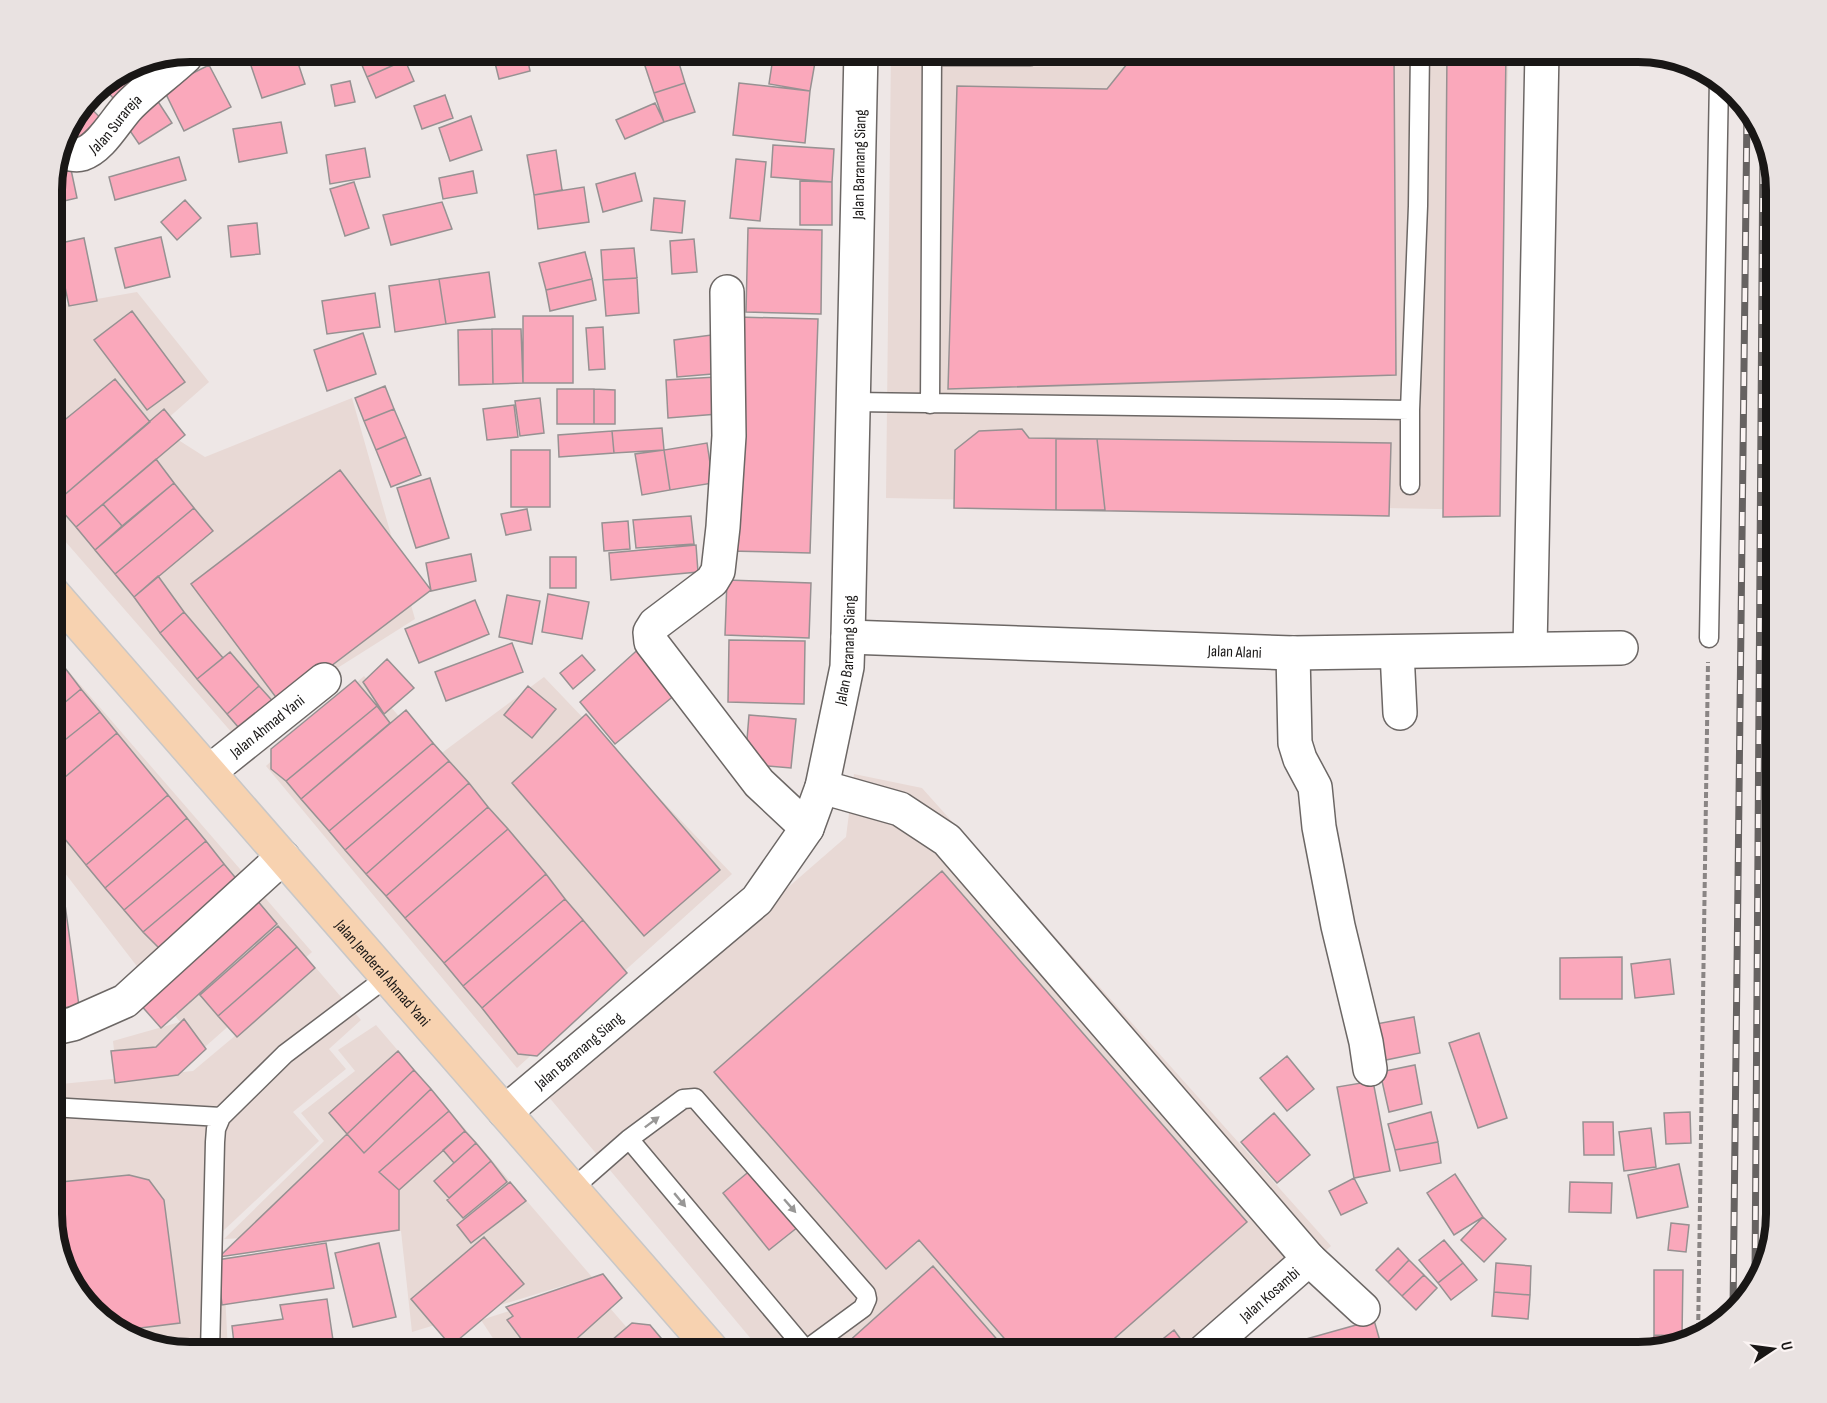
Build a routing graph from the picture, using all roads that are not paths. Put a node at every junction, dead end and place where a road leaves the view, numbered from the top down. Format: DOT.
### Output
graph roads {
  1 [pos="861,62"];
  2 [pos="933,62"];
  3 [pos="1420,62"];
  4 [pos="1542,62"];
  5 [pos="179,63"];
  6 [pos="1719,91"];
  7 [pos="67,153"];
  8 [pos="727,292"];
  9 [pos="854,402"];
  10 [pos="930,404"];
  11 [pos="1410,410"];
  12 [pos="1410,485"];
  13 [pos="62,604"];
  14 [pos="848,637"];
  15 [pos="1709,638"];
  16 [pos="1621,648"];
  17 [pos="1530,649"];
  18 [pos="1397,652"];
  19 [pos="1293,653"];
  20 [pos="324,680"];
  21 [pos="1400,713"];
  22 [pos="209,772"];
  23 [pos="822,787"];
  24 [pos="807,828"];
  25 [pos="283,857"];
  26 [pos="387,976"];
  27 [pos="62,1026"];
  28 [pos="1370,1070"];
  29 [pos="62,1108"];
  30 [pos="505,1112"];
  31 [pos="221,1117"];
  32 [pos="629,1139"];
  33 [pos="572,1189"];
  34 [pos="1309,1259"];
  35 [pos="1363,1309"];
  36 [pos="210,1342"];
  37 [pos="705,1342"];
  38 [pos="798,1342"];
  39 [pos="817,1342"];
  40 [pos="1214,1342"];
  1 -- 9 [label="street, Jalan Baranang Siang"];
  2 -- 10 [label="lane"];
  3 -- 11 [label="lane"];
  4 -- 17 [label="street"];
  5 -- 7 [label="street, Jalan Surareja"];
  6 -- 15 [label="lane"];
  8 -- 24 [label="street"];
  9 -- 10 [label="lane"];
  9 -- 14 [label="street, Jalan Baranang Siang"];
  10 -- 11 [label="lane"];
  11 -- 12 [label="lane"];
  13 -- 22 [label="main road, Jalan Jenderal Ahmad Yani"];
  14 -- 19 [label="street, Jalan Alani"];
  14 -- 23 [label="street, Jalan Baranang Siang"];
  16 -- 17 [label="street, Jalan Alani"];
  17 -- 18 [label="street, Jalan Alani"];
  18 -- 19 [label="street, Jalan Alani"];
  18 -- 21 [label="street"];
  19 -- 28 [label="street"];
  20 -- 22 [label="street, Jalan Ahmad Yani"];
  22 -- 25 [label="main road, Jalan Jenderal Ahmad Yani"];
  23 -- 24 [label="street, Jalan Baranang Siang"];
  23 -- 34 [label="street"];
  24 -- 30 [label="street, Jalan Baranang Siang"];
  25 -- 26 [label="main road, Jalan Jenderal Ahmad Yani"];
  25 -- 27 [label="street"];
  26 -- 30 [label="main road, Jalan Jenderal Ahmad Yani"];
  26 -- 31 [label="lane"];
  29 -- 31 [label="lane"];
  30 -- 33 [label="main road, Jalan Jenderal Ahmad Yani"];
  31 -- 36 [label="lane"];
  32 -- 33 [label="lane"];
  32 -- 38 [label="lane, one-way"];
  32 -- 39 [label="lane, one-way"];
  33 -- 37 [label="main road, Jalan Jenderal Ahmad Yani"];
  34 -- 35 [label="street"];
  34 -- 40 [label="street, Jalan Kosambi"];
}
